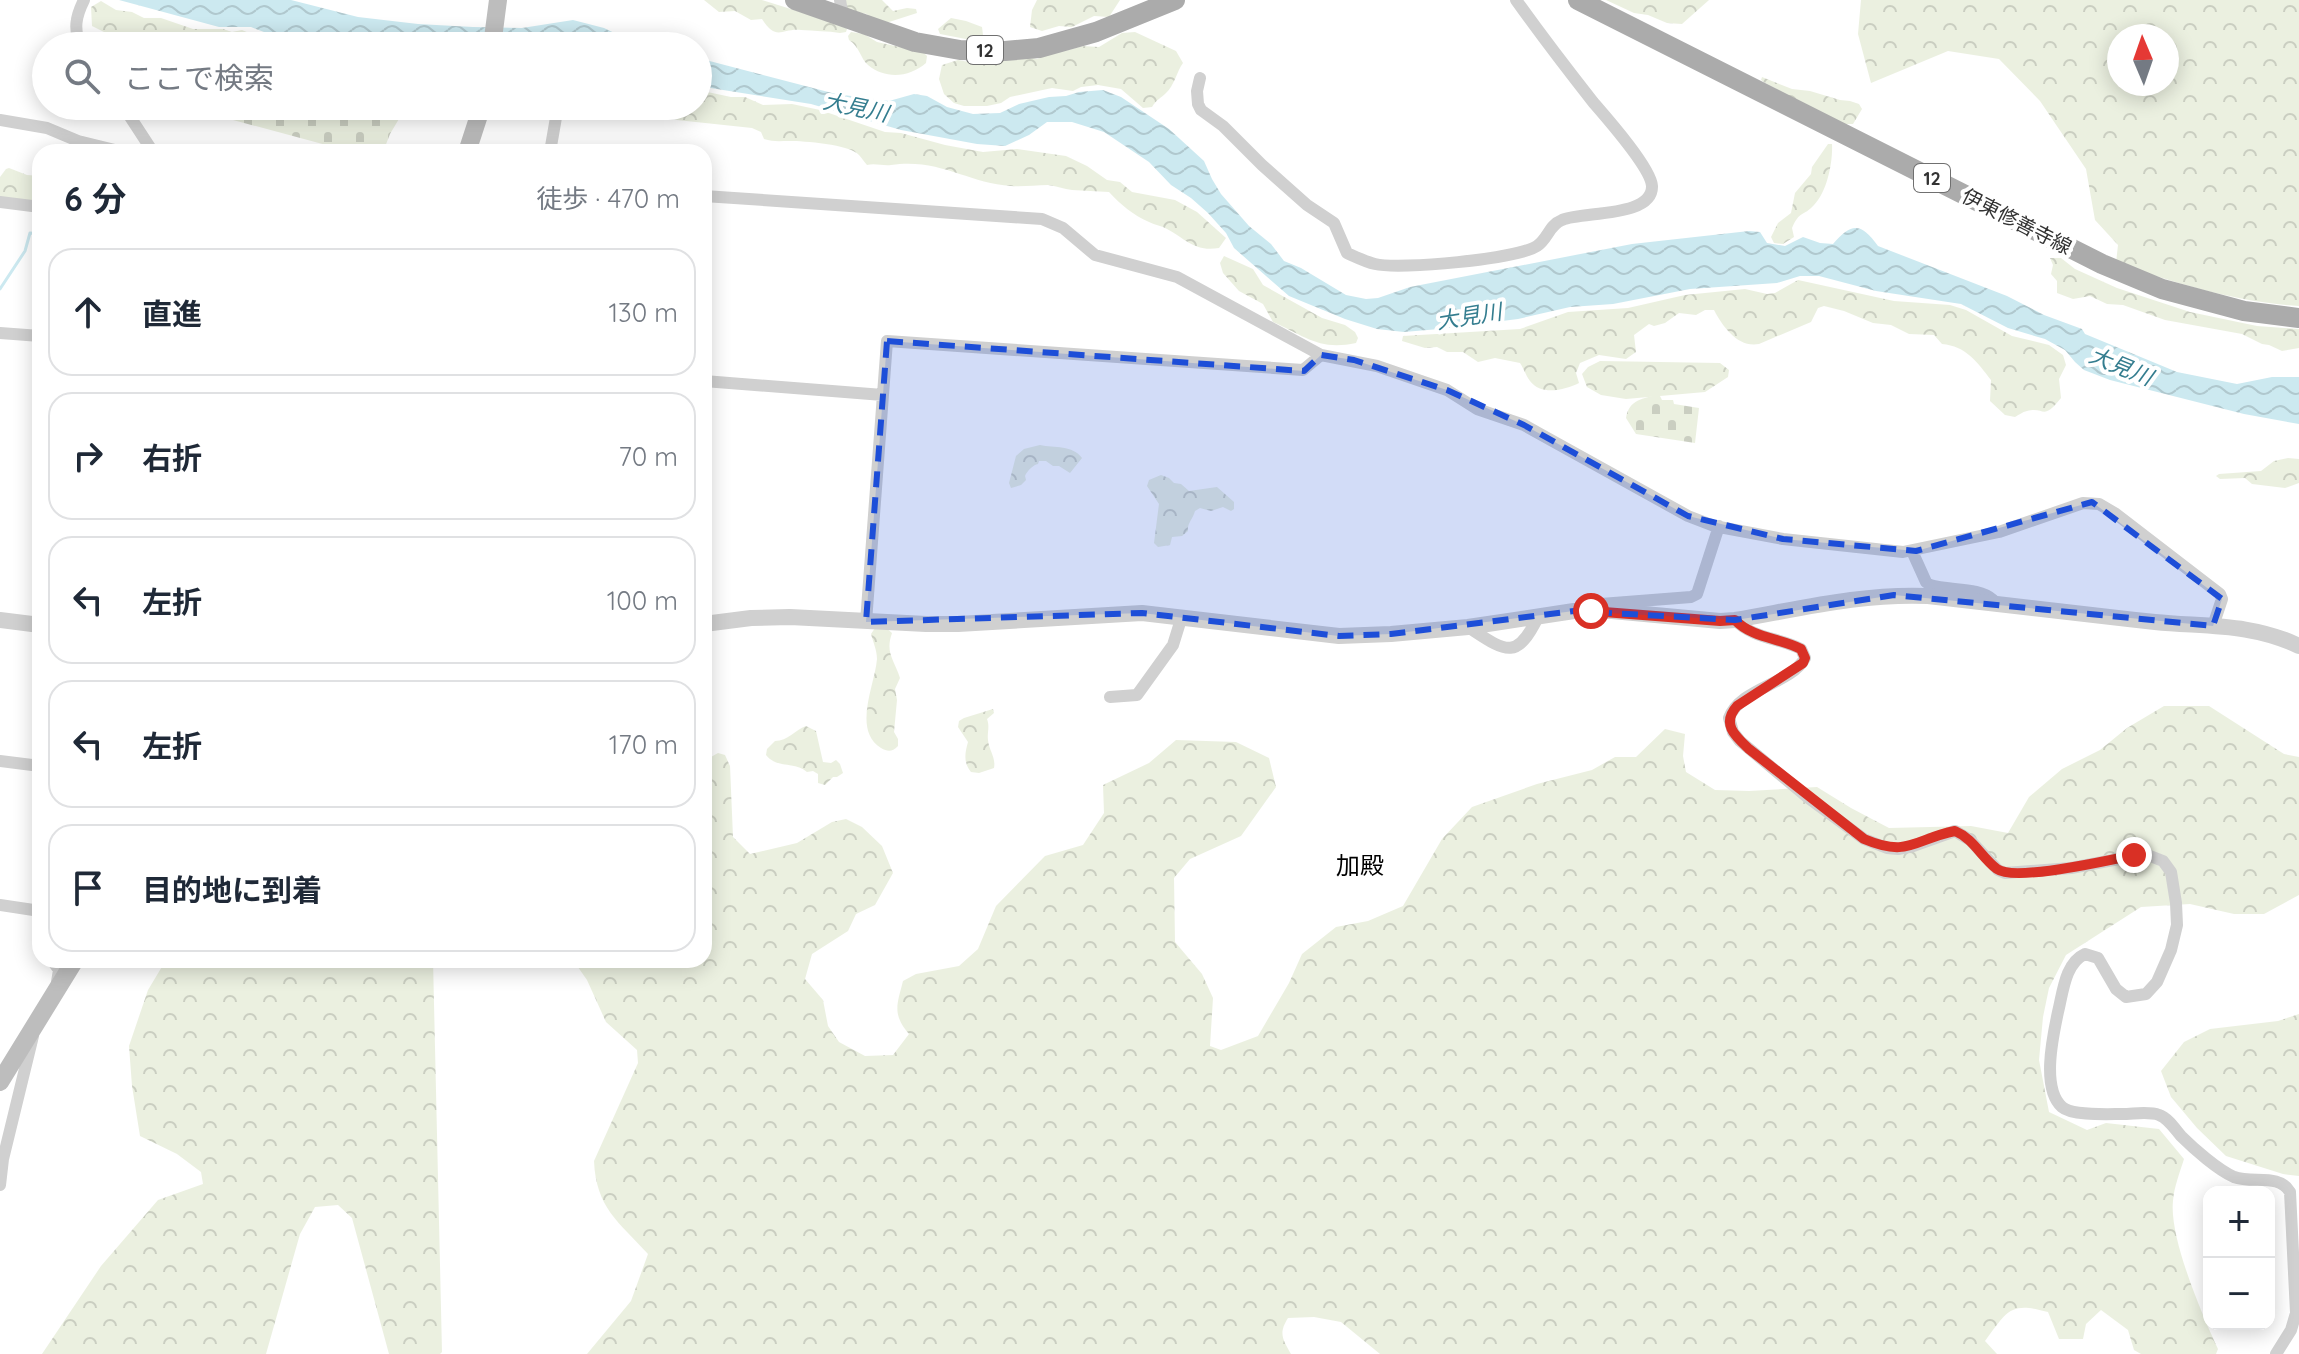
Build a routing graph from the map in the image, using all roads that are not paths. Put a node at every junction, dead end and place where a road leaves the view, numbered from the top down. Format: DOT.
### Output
graph roads {
  1 [pos="498,0"];
  2 [pos="795,0"];
  3 [pos="1175,0"];
  4 [pos="1516,0"];
  5 [pos="1578,0"];
  6 [pos="81,5"];
  7 [pos="842,8"];
  8 [pos="76,32"];
  9 [pos="494,32"];
  10 [pos="1200,78"];
  11 [pos="0,120"];
  12 [pos="132,120"];
  13 [pos="477,120"];
  14 [pos="556,120"];
  15 [pos="90,144"];
  16 [pos="148,144"];
  17 [pos="470,144"];
  18 [pos="551,144"];
  19 [pos="712,197"];
  20 [pos="0,202"];
  21 [pos="32,206"];
  22 [pos="2299,318"];
  23 [pos="0,333"];
  24 [pos="32,335"];
  25 [pos="1321,355"];
  26 [pos="712,382"];
  27 [pos="883,395"];
  28 [pos="1719,526"];
  29 [pos="1912,551"];
  30 [pos="1994,604"];
  31 [pos="1570,612"];
  32 [pos="1182,616"];
  33 [pos="1538,617"];
  34 [pos="0,620"];
  35 [pos="1735,620"];
  36 [pos="866,622"];
  37 [pos="712,623"];
  38 [pos="32,624"];
  39 [pos="2213,626"];
  40 [pos="1468,627"];
  41 [pos="2299,646"];
  42 [pos="1110,697"];
  43 [pos="0,761"];
  44 [pos="32,765"];
  45 [pos="0,905"];
  46 [pos="32,910"];
  47 [pos="58,968"];
  48 [pos="70,968"];
  49 [pos="54,995"];
  50 [pos="37,1019"];
  51 [pos="0,1082"];
  52 [pos="0,1185"];
  53 [pos="2276,1354"];
  1 -- 9 [label="main road"];
  2 -- 7 [label="main road, 12"];
  3 -- 7 [label="main road, 12"];
  4 -- 10 [label="street"];
  5 -- 22 [label="main road, 伊東修善寺線 / 12"];
  6 -- 8 [label="street"];
  11 -- 15 [label="street"];
  12 -- 16 [label="street"];
  13 -- 17 [label="main road"];
  14 -- 18 [label="street"];
  19 -- 25 [label="street"];
  20 -- 21 [label="street"];
  23 -- 24 [label="street"];
  25 -- 27 [label="street"];
  25 -- 28 [label="street"];
  26 -- 27 [label="street"];
  27 -- 36 [label="street"];
  28 -- 29 [label="street"];
  28 -- 31 [label="street"];
  29 -- 30 [label="street"];
  29 -- 39 [label="street"];
  30 -- 35 [label="street"];
  30 -- 39 [label="street"];
  31 -- 33 [label="street"];
  31 -- 35 [label="street"];
  32 -- 36 [label="street"];
  32 -- 40 [label="street"];
  32 -- 42 [label="street"];
  33 -- 40 [label="street"];
  33 -- 40 [label="street"];
  34 -- 38 [label="street"];
  35 -- 53 [label="street"];
  36 -- 37 [label="street"];
  39 -- 41 [label="street"];
  43 -- 44 [label="street"];
  45 -- 46 [label="street"];
  47 -- 49 [label="street"];
  48 -- 49 [label="main road"];
  49 -- 50 [label="main road"];
  50 -- 51 [label="main road"];
  50 -- 52 [label="street"];
}
